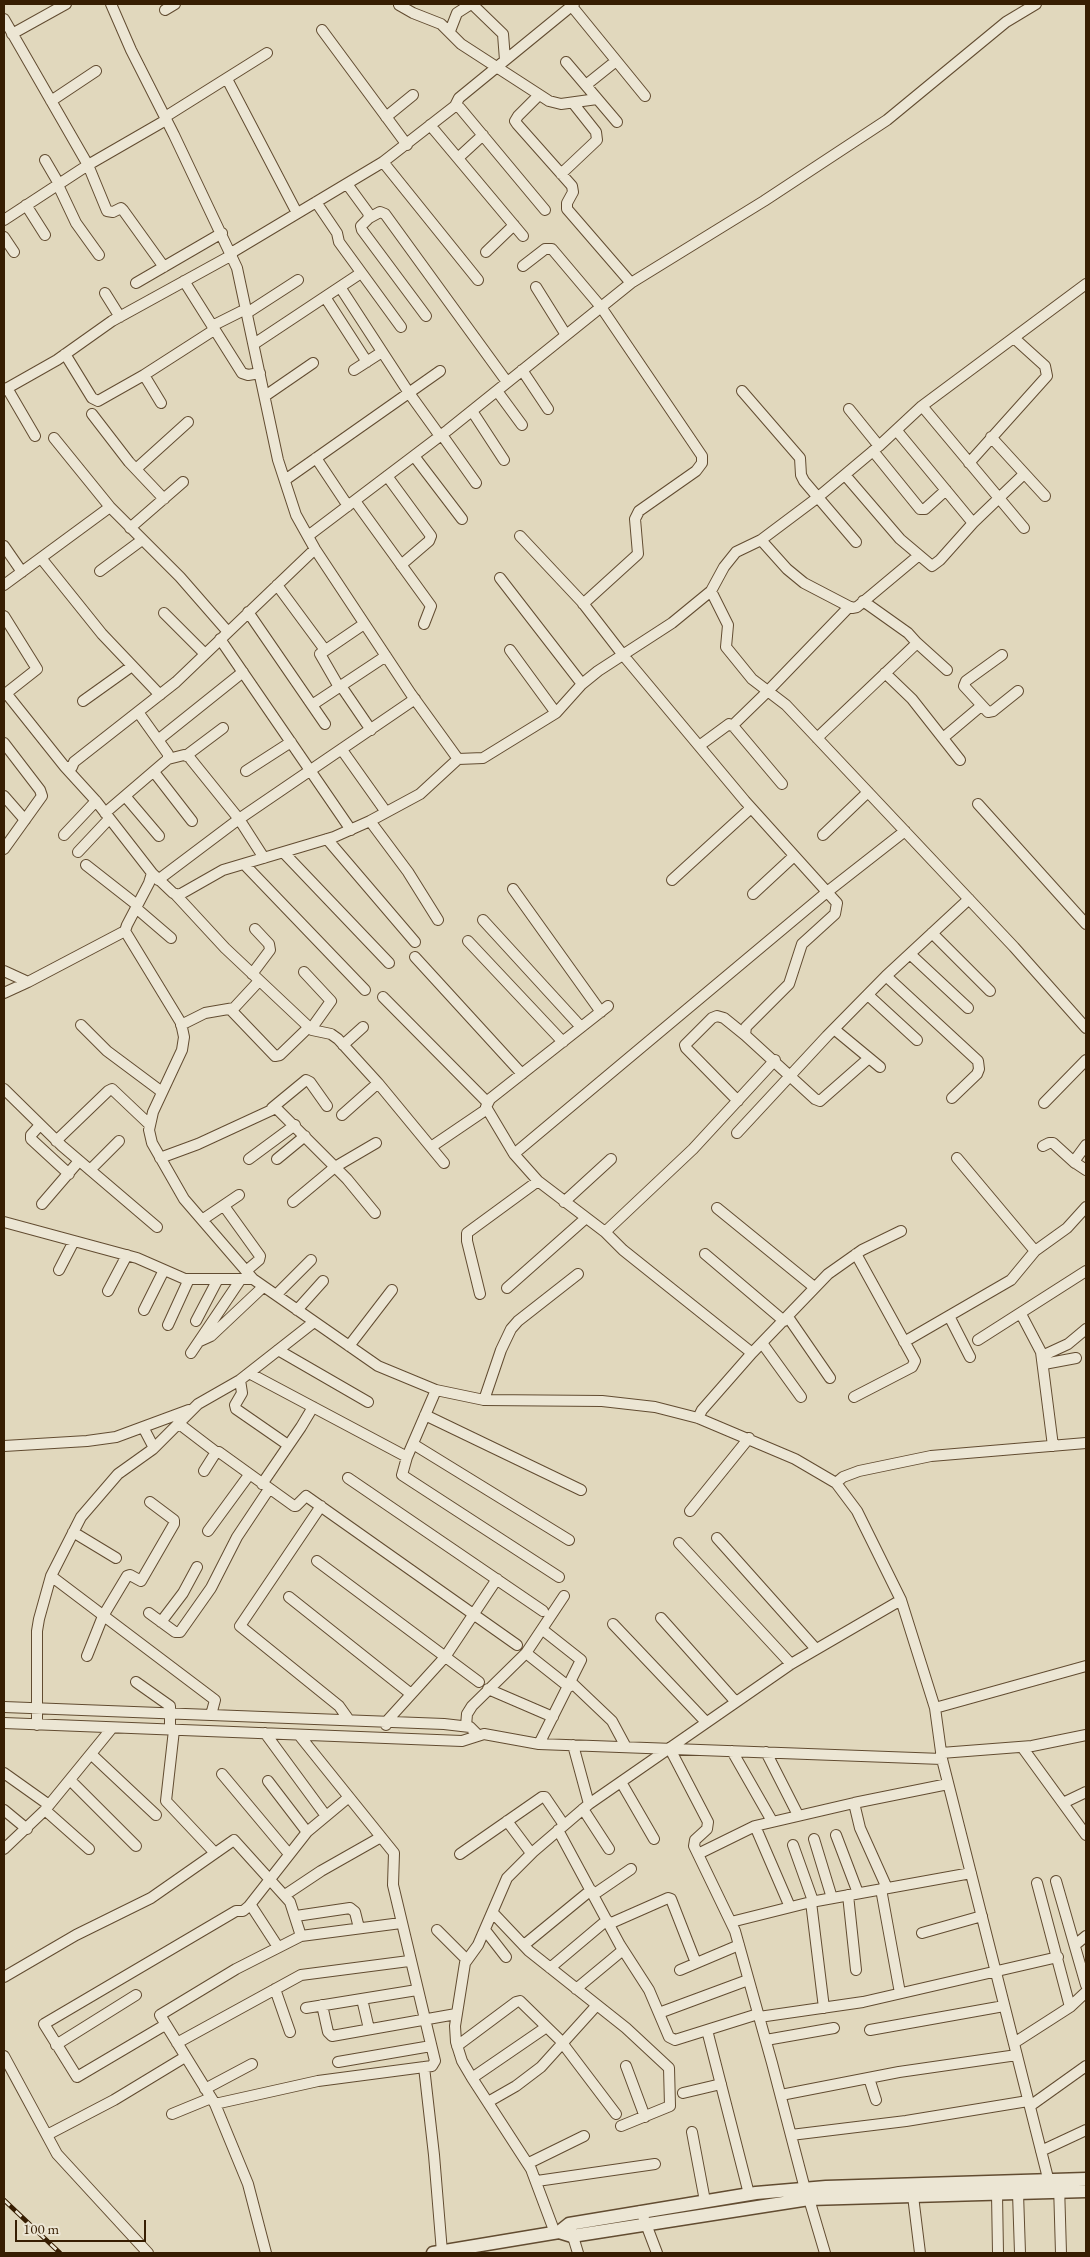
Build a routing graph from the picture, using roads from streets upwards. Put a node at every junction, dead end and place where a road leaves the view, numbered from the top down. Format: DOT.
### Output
graph roads {
  1 [pos="66,4"];
  2 [pos="111,4"];
  3 [pos="175,4"];
  4 [pos="472,4"];
  5 [pos="572,4"];
  6 [pos="1036,4"];
  7 [pos="399,5"];
  8 [pos="165,10"];
  9 [pos="4,20"];
  10 [pos="322,30"];
  11 [pos="450,31"];
  12 [pos="9,34"];
  13 [pos="267,53"];
  14 [pos="616,61"];
  15 [pos="566,62"];
  16 [pos="502,64"];
  17 [pos="96,71"];
  18 [pos="227,79"];
  19 [pos="586,86"];
  20 [pos="539,95"];
  21 [pos="413,96"];
  22 [pos="645,96"];
  23 [pos="597,99"];
  24 [pos="51,102"];
  25 [pos="573,102"];
  26 [pos="455,106"];
  27 [pos="386,117"];
  28 [pos="166,118"];
  29 [pos="617,122"];
  30 [pos="430,125"];
  31 [pos="483,135"];
  32 [pos="407,145"];
  33 [pos="458,158"];
  34 [pos="45,160"];
  35 [pos="384,162"];
  36 [pos="88,165"];
  37 [pos="561,174"];
  38 [pos="58,184"];
  39 [pos="347,184"];
  40 [pos="316,202"];
  41 [pos="26,205"];
  42 [pos="545,210"];
  43 [pos="297,214"];
  44 [pos="368,218"];
  45 [pos="4,220"];
  46 [pos="514,225"];
  47 [pos="222,233"];
  48 [pos="45,235"];
  49 [pos="523,236"];
  50 [pos="4,237"];
  51 [pos="14,252"];
  52 [pos="486,252"];
  53 [pos="232,254"];
  54 [pos="99,255"];
  55 [pos="164,266"];
  56 [pos="523,266"];
  57 [pos="361,273"];
  58 [pos="298,280"];
  59 [pos="478,280"];
  60 [pos="184,281"];
  61 [pos="136,283"];
  62 [pos="631,283"];
  63 [pos="1086,284"];
  64 [pos="340,287"];
  65 [pos="536,287"];
  66 [pos="105,293"];
  67 [pos="325,297"];
  68 [pos="601,307"];
  69 [pos="247,311"];
  70 [pos="426,316"];
  71 [pos="120,317"];
  72 [pos="401,327"];
  73 [pos="213,328"];
  74 [pos="566,336"];
  75 [pos="1014,338"];
  76 [pos="254,344"];
  77 [pos="382,352"];
  78 [pos="65,354"];
  79 [pos="367,362"];
  80 [pos="313,363"];
  81 [pos="354,370"];
  82 [pos="522,370"];
  83 [pos="440,371"];
  84 [pos="260,373"];
  85 [pos="144,375"];
  86 [pos="507,382"];
  87 [pos="6,389"];
  88 [pos="497,390"];
  89 [pos="742,391"];
  90 [pos="409,393"];
  91 [pos="265,396"];
  92 [pos="161,403"];
  93 [pos="922,406"];
  94 [pos="548,409"];
  95 [pos="850,409"];
  96 [pos="472,411"];
  97 [pos="92,414"];
  98 [pos="188,422"];
  99 [pos="522,425"];
  100 [pos="897,431"];
  101 [pos="35,436"];
  102 [pos="441,436"];
  103 [pos="991,437"];
  104 [pos="54,438"];
  105 [pos="876,449"];
  106 [pos="414,456"];
  107 [pos="316,458"];
  108 [pos="504,460"];
  109 [pos="969,463"];
  110 [pos="136,469"];
  111 [pos="1024,474"];
  112 [pos="845,475"];
  113 [pos="387,476"];
  114 [pos="285,480"];
  115 [pos="183,482"];
  116 [pos="476,483"];
  117 [pos="946,490"];
  118 [pos="1045,496"];
  119 [pos="817,498"];
  120 [pos="999,498"];
  121 [pos="164,499"];
  122 [pos="351,503"];
  123 [pos="110,506"];
  124 [pos="462,518"];
  125 [pos="973,523"];
  126 [pos="130,528"];
  127 [pos="1024,528"];
  128 [pos="308,536"];
  129 [pos="520,536"];
  130 [pos="142,540"];
  131 [pos="761,540"];
  132 [pos="856,542"];
  133 [pos="4,546"];
  134 [pos="314,549"];
  135 [pos="918,556"];
  136 [pos="41,558"];
  137 [pos="401,565"];
  138 [pos="100,570"];
  139 [pos="22,572"];
  140 [pos="500,578"];
  141 [pos="4,585"];
  142 [pos="276,585"];
  143 [pos="711,591"];
  144 [pos="864,601"];
  145 [pos="583,604"];
  146 [pos="849,607"];
  147 [pos="248,612"];
  148 [pos="164,613"];
  149 [pos="4,616"];
  150 [pos="364,624"];
  151 [pos="424,624"];
  152 [pos="224,635"];
  153 [pos="916,642"];
  154 [pos="325,650"];
  155 [pos="510,650"];
  156 [pos="205,654"];
  157 [pos="623,655"];
  158 [pos="1002,655"];
  159 [pos="386,656"];
  160 [pos="132,666"];
  161 [pos="946,670"];
  162 [pos="243,672"];
  163 [pos="885,673"];
  164 [pos="582,684"];
  165 [pos="340,686"];
  166 [pos="1018,691"];
  167 [pos="767,692"];
  168 [pos="5,694"];
  169 [pos="160,695"];
  170 [pos="415,699"];
  171 [pos="83,701"];
  172 [pos="312,705"];
  173 [pos="981,706"];
  174 [pos="138,712"];
  175 [pos="556,713"];
  176 [pos="325,724"];
  177 [pos="732,726"];
  178 [pos="223,728"];
  179 [pos="371,730"];
  180 [pos="817,738"];
  181 [pos="943,738"];
  182 [pos="158,740"];
  183 [pos="291,742"];
  184 [pos="4,743"];
  185 [pos="699,746"];
  186 [pos="342,750"];
  187 [pos="186,755"];
  188 [pos="168,759"];
  189 [pos="458,759"];
  190 [pos="960,760"];
  191 [pos="65,767"];
  192 [pos="246,771"];
  193 [pos="154,772"];
  194 [pos="311,772"];
  195 [pos="782,784"];
  196 [pos="868,792"];
  197 [pos="4,796"];
  198 [pos="125,796"];
  199 [pos="96,802"];
  200 [pos="978,804"];
  201 [pos="751,808"];
  202 [pos="386,812"];
  203 [pos="107,816"];
  204 [pos="239,819"];
  205 [pos="25,820"];
  206 [pos="192,821"];
  207 [pos="370,821"];
  208 [pos="351,830"];
  209 [pos="905,830"];
  210 [pos="64,835"];
  211 [pos="823,835"];
  212 [pos="159,836"];
  213 [pos="327,840"];
  214 [pos="4,846"];
  215 [pos="78,852"];
  216 [pos="284,853"];
  217 [pos="794,856"];
  218 [pos="264,858"];
  219 [pos="244,864"];
  220 [pos="86,865"];
  221 [pos="155,877"];
  222 [pos="672,880"];
  223 [pos="513,889"];
  224 [pos="827,892"];
  225 [pos="752,894"];
  226 [pos="176,895"];
  227 [pos="968,899"];
  228 [pos="137,906"];
  229 [pos="438,920"];
  230 [pos="483,920"];
  231 [pos="1086,924"];
  232 [pos="255,929"];
  233 [pos="125,931"];
  234 [pos="932,933"];
  235 [pos="171,938"];
  236 [pos="468,941"];
  237 [pos="415,942"];
  238 [pos="910,954"];
  239 [pos="415,957"];
  240 [pos="389,963"];
  241 [pos="4,971"];
  242 [pos="304,972"];
  243 [pos="886,976"];
  244 [pos="256,977"];
  245 [pos="28,982"];
  246 [pos="366,990"];
  247 [pos="990,991"];
  248 [pos="4,993"];
  249 [pos="868,995"];
  250 [pos="383,997"];
  251 [pos="968,1008"];
  252 [pos="230,1009"];
  253 [pos="81,1025"];
  254 [pos="181,1025"];
  255 [pos="363,1027"];
  256 [pos="581,1027"];
  257 [pos="310,1028"];
  258 [pos="1086,1028"];
  259 [pos="834,1029"];
  260 [pos="745,1035"];
  261 [pos="916,1040"];
  262 [pos="562,1042"];
  263 [pos="343,1045"];
  264 [pos="869,1058"];
  265 [pos="775,1060"];
  266 [pos="1086,1060"];
  267 [pos="880,1067"];
  268 [pos="522,1074"];
  269 [pos="791,1076"];
  270 [pos="378,1083"];
  271 [pos="162,1092"];
  272 [pos="5,1093"];
  273 [pos="952,1098"];
  274 [pos="738,1101"];
  275 [pos="1044,1103"];
  276 [pos="487,1105"];
  277 [pos="327,1106"];
  278 [pos="272,1108"];
  279 [pos="342,1115"];
  280 [pos="40,1125"];
  281 [pos="150,1125"];
  282 [pos="295,1125"];
  283 [pos="737,1133"];
  284 [pos="305,1136"];
  285 [pos="118,1140"];
  286 [pos="56,1141"];
  287 [pos="376,1143"];
  288 [pos="1086,1145"];
  289 [pos="1043,1146"];
  290 [pos="430,1147"];
  291 [pos="514,1154"];
  292 [pos="160,1158"];
  293 [pos="277,1158"];
  294 [pos="957,1158"];
  295 [pos="249,1159"];
  296 [pos="611,1159"];
  297 [pos="79,1161"];
  298 [pos="444,1163"];
  299 [pos="1075,1163"];
  300 [pos="335,1167"];
  301 [pos="90,1170"];
  302 [pos="1086,1170"];
  303 [pos="69,1174"];
  304 [pos="538,1181"];
  305 [pos="239,1195"];
  306 [pos="293,1202"];
  307 [pos="564,1202"];
  308 [pos="42,1204"];
  309 [pos="224,1206"];
  310 [pos="1086,1207"];
  311 [pos="717,1208"];
  312 [pos="375,1213"];
  313 [pos="586,1218"];
  314 [pos="202,1220"];
  315 [pos="4,1222"];
  316 [pos="157,1227"];
  317 [pos="901,1231"];
  318 [pos="605,1232"];
  319 [pos="74,1241"];
  320 [pos="1035,1251"];
  321 [pos="705,1254"];
  322 [pos="856,1254"];
  323 [pos="127,1255"];
  324 [pos="311,1260"];
  325 [pos="59,1270"];
  326 [pos="164,1270"];
  327 [pos="1086,1271"];
  328 [pos="578,1274"];
  329 [pos="247,1276"];
  330 [pos="189,1279"];
  331 [pos="218,1279"];
  332 [pos="324,1281"];
  333 [pos="263,1286"];
  334 [pos="814,1287"];
  335 [pos="507,1288"];
  336 [pos="108,1290"];
  337 [pos="392,1290"];
  338 [pos="480,1294"];
  339 [pos="276,1296"];
  340 [pos="144,1310"];
  341 [pos="297,1310"];
  342 [pos="1021,1314"];
  343 [pos="949,1316"];
  344 [pos="786,1319"];
  345 [pos="196,1321"];
  346 [pos="314,1322"];
  347 [pos="168,1324"];
  348 [pos="1086,1329"];
  349 [pos="978,1340"];
  350 [pos="200,1341"];
  351 [pos="904,1342"];
  352 [pos="762,1343"];
  353 [pos="349,1346"];
  354 [pos="278,1350"];
  355 [pos="192,1353"];
  356 [pos="752,1353"];
  357 [pos="970,1358"];
  358 [pos="1076,1358"];
  359 [pos="1043,1360"];
  360 [pos="249,1373"];
  361 [pos="830,1378"];
  362 [pos="240,1380"];
  363 [pos="436,1390"];
  364 [pos="854,1397"];
  365 [pos="801,1398"];
  366 [pos="484,1400"];
  367 [pos="368,1402"];
  368 [pos="313,1407"];
  369 [pos="193,1409"];
  370 [pos="425,1415"];
  371 [pos="698,1418"];
  372 [pos="178,1423"];
  373 [pos="143,1427"];
  374 [pos="750,1438"];
  375 [pos="1086,1443"];
  376 [pos="413,1444"];
  377 [pos="288,1445"];
  378 [pos="4,1446"];
  379 [pos="1054,1446"];
  380 [pos="154,1448"];
  381 [pos="216,1452"];
  382 [pos="407,1458"];
  383 [pos="204,1471"];
  384 [pos="249,1475"];
  385 [pos="348,1478"];
  386 [pos="836,1483"];
  387 [pos="265,1486"];
  388 [pos="581,1490"];
  389 [pos="150,1502"];
  390 [pos="321,1506"];
  391 [pos="690,1511"];
  392 [pos="208,1531"];
  393 [pos="73,1532"];
  394 [pos="717,1538"];
  395 [pos="569,1540"];
  396 [pos="679,1543"];
  397 [pos="116,1558"];
  398 [pos="317,1561"];
  399 [pos="197,1567"];
  400 [pos="51,1576"];
  401 [pos="559,1577"];
  402 [pos="496,1579"];
  403 [pos="564,1596"];
  404 [pos="289,1597"];
  405 [pos="901,1600"];
  406 [pos="543,1611"];
  407 [pos="149,1613"];
  408 [pos="473,1615"];
  409 [pos="103,1616"];
  410 [pos="661,1618"];
  411 [pos="161,1622"];
  412 [pos="613,1624"];
  413 [pos="543,1630"];
  414 [pos="517,1645"];
  415 [pos="816,1649"];
  416 [pos="526,1653"];
  417 [pos="87,1656"];
  418 [pos="445,1657"];
  419 [pos="791,1664"];
  420 [pos="1086,1666"];
  421 [pos="136,1682"];
  422 [pos="570,1685"];
  423 [pos="484,1686"];
  424 [pos="411,1694"];
  425 [pos="735,1701"];
  426 [pos="4,1707"];
  427 [pos="37,1708"];
  428 [pos="935,1708"];
  429 [pos="170,1713"];
  430 [pos="211,1715"];
  431 [pos="553,1717"];
  432 [pos="349,1720"];
  433 [pos="386,1722"];
  434 [pos="706,1722"];
  435 [pos="4,1723"];
  436 [pos="37,1725"];
  437 [pos="464,1726"];
  438 [pos="112,1728"];
  439 [pos="172,1730"];
  440 [pos="265,1734"];
  441 [pos="299,1735"];
  442 [pos="478,1735"];
  443 [pos="1086,1735"];
  444 [pos="386,1738"];
  445 [pos="539,1744"];
  446 [pos="573,1745"];
  447 [pos="626,1747"];
  448 [pos="1022,1747"];
  449 [pos="670,1749"];
  450 [pos="732,1751"];
  451 [pos="766,1752"];
  452 [pos="91,1754"];
  453 [pos="942,1756"];
  454 [pos="4,1773"];
  455 [pos="222,1774"];
  456 [pos="70,1780"];
  457 [pos="268,1781"];
  458 [pos="621,1782"];
  459 [pos="948,1784"];
  460 [pos="1086,1792"];
  461 [pos="349,1798"];
  462 [pos="854,1802"];
  463 [pos="1063,1803"];
  464 [pos="586,1807"];
  465 [pos="47,1808"];
  466 [pos="4,1810"];
  467 [pos="156,1815"];
  468 [pos="798,1815"];
  469 [pos="1086,1815"];
  470 [pos="326,1816"];
  471 [pos="1075,1820"];
  472 [pos="507,1821"];
  473 [pos="772,1821"];
  474 [pos="755,1826"];
  475 [pos="561,1828"];
  476 [pos="27,1829"];
  477 [pos="307,1832"];
  478 [pos="836,1834"];
  479 [pos="1086,1835"];
  480 [pos="381,1837"];
  481 [pos="654,1839"];
  482 [pos="814,1839"];
  483 [pos="793,1844"];
  484 [pos="136,1846"];
  485 [pos="4,1849"];
  486 [pos="90,1849"];
  487 [pos="609,1849"];
  488 [pos="215,1854"];
  489 [pos="289,1854"];
  490 [pos="460,1854"];
  491 [pos="531,1854"];
  492 [pos="698,1854"];
  493 [pos="631,1869"];
  494 [pos="971,1873"];
  495 [pos="270,1878"];
  496 [pos="1056,1881"];
  497 [pos="1037,1883"];
  498 [pos="884,1889"];
  499 [pos="592,1892"];
  500 [pos="858,1893"];
  501 [pos="285,1895"];
  502 [pos="848,1895"];
  503 [pos="832,1898"];
  504 [pos="812,1902"];
  505 [pos="249,1906"];
  506 [pos="790,1907"];
  507 [pos="493,1913"];
  508 [pos="296,1916"];
  509 [pos="982,1916"];
  510 [pos="608,1922"];
  511 [pos="731,1922"];
  512 [pos="401,1923"];
  513 [pos="358,1928"];
  514 [pos="437,1930"];
  515 [pos="485,1930"];
  516 [pos="922,1933"];
  517 [pos="301,1936"];
  518 [pos="1086,1936"];
  519 [pos="524,1945"];
  520 [pos="739,1945"];
  521 [pos="1075,1945"];
  522 [pos="278,1947"];
  523 [pos="623,1950"];
  524 [pos="506,1957"];
  525 [pos="1058,1957"];
  526 [pos="466,1959"];
  527 [pos="409,1960"];
  528 [pos="696,1963"];
  529 [pos="550,1968"];
  530 [pos="680,1970"];
  531 [pos="856,1970"];
  532 [pos="995,1970"];
  533 [pos="4,1977"];
  534 [pos="748,1980"];
  535 [pos="1086,1982"];
  536 [pos="275,1989"];
  537 [pos="576,1989"];
  538 [pos="417,1990"];
  539 [pos="1086,1992"];
  540 [pos="900,1993"];
  541 [pos="136,1995"];
  542 [pos="362,1999"];
  543 [pos="322,2005"];
  544 [pos="597,2005"];
  545 [pos="1004,2006"];
  546 [pos="1070,2007"];
  547 [pos="306,2008"];
  548 [pos="824,2008"];
  549 [pos="659,2013"];
  550 [pos="456,2014"];
  551 [pos="758,2016"];
  552 [pos="426,2019"];
  553 [pos="165,2024"];
  554 [pos="545,2028"];
  555 [pos="834,2028"];
  556 [pos="369,2029"];
  557 [pos="707,2030"];
  558 [pos="870,2030"];
  559 [pos="290,2032"];
  560 [pos="766,2040"];
  561 [pos="177,2043"];
  562 [pos="1014,2044"];
  563 [pos="56,2045"];
  564 [pos="562,2045"];
  565 [pos="431,2046"];
  566 [pos="457,2046"];
  567 [pos="1016,2055"];
  568 [pos="4,2056"];
  569 [pos="185,2056"];
  570 [pos="338,2062"];
  571 [pos="252,2064"];
  572 [pos="626,2066"];
  573 [pos="1086,2066"];
  574 [pos="424,2067"];
  575 [pos="472,2078"];
  576 [pos="870,2078"];
  577 [pos="721,2084"];
  578 [pos="683,2093"];
  579 [pos="781,2095"];
  580 [pos="210,2097"];
  581 [pos="876,2100"];
  582 [pos="488,2102"];
  583 [pos="1029,2104"];
  584 [pos="172,2114"];
  585 [pos="616,2114"];
  586 [pos="645,2117"];
  587 [pos="621,2126"];
  588 [pos="1086,2130"];
  589 [pos="692,2132"];
  590 [pos="47,2135"];
  591 [pos="584,2136"];
  592 [pos="791,2136"];
  593 [pos="1041,2151"];
  594 [pos="528,2163"];
  595 [pos="655,2164"];
  596 [pos="1086,2179"];
  597 [pos="537,2181"];
  598 [pos="1054,2186"];
  599 [pos="1086,2192"];
  600 [pos="1018,2193"];
  601 [pos="749,2194"];
  602 [pos="807,2194"];
  603 [pos="997,2194"];
  604 [pos="913,2196"];
  605 [pos="705,2201"];
  606 [pos="644,2217"];
  607 [pos="564,2231"];
  608 [pos="491,2247"];
  609 [pos="266,2252"];
  610 [pos="148,2253"];
  611 [pos="436,2253"];
  612 [pos="578,2253"];
  613 [pos="657,2253"];
  614 [pos="825,2253"];
  615 [pos="920,2253"];
  616 [pos="998,2253"];
  617 [pos="1020,2253"];
  618 [pos="1061,2253"];
  1 -- 12 [label="street"];
  2 -- 28 [label="street"];
  3 -- 8 [label="street"];
  4 -- 11 [label="street"];
  4 -- 16 [label="street"];
  5 -- 14 [label="street"];
  5 -- 16 [label="street"];
  6 -- 62 [label="street"];
  7 -- 11 [label="street"];
  9 -- 12 [label="street"];
  10 -- 27 [label="street"];
  11 -- 16 [label="street"];
  12 -- 24 [label="street"];
  13 -- 18 [label="street"];
  14 -- 19 [label="street"];
  14 -- 22 [label="street"];
  15 -- 19 [label="street"];
  16 -- 20 [label="street"];
  16 -- 26 [label="street"];
  17 -- 24 [label="street"];
  18 -- 28 [label="street"];
  18 -- 43 [label="street"];
  19 -- 23 [label="street"];
  20 -- 25 [label="street"];
  20 -- 37 [label="street"];
  21 -- 27 [label="street"];
  23 -- 25 [label="street"];
  23 -- 29 [label="street"];
  24 -- 36 [label="street"];
  25 -- 37 [label="street"];
  26 -- 30 [label="street"];
  26 -- 31 [label="street"];
  27 -- 32 [label="street"];
  28 -- 36 [label="street"];
  28 -- 47 [label="street"];
  30 -- 32 [label="street"];
  30 -- 33 [label="street"];
  31 -- 33 [label="street"];
  31 -- 42 [label="street"];
  32 -- 35 [label="street"];
  33 -- 46 [label="street"];
  34 -- 38 [label="street"];
  35 -- 39 [label="street"];
  35 -- 59 [label="street"];
  36 -- 38 [label="street"];
  36 -- 55 [label="street"];
  37 -- 62 [label="street"];
  38 -- 41 [label="street"];
  38 -- 54 [label="street"];
  39 -- 40 [label="street"];
  39 -- 44 [label="street"];
  40 -- 43 [label="street"];
  40 -- 57 [label="street"];
  41 -- 45 [label="street"];
  41 -- 48 [label="street"];
  43 -- 53 [label="street"];
  44 -- 70 [label="street"];
  44 -- 86 [label="street"];
  46 -- 49 [label="street"];
  46 -- 52 [label="street"];
  47 -- 53 [label="street"];
  47 -- 55 [label="street"];
  50 -- 51 [label="street"];
  53 -- 60 [label="street"];
  53 -- 69 [label="street"];
  55 -- 61 [label="street"];
  56 -- 68 [label="street"];
  57 -- 64 [label="street"];
  57 -- 72 [label="street"];
  58 -- 69 [label="street"];
  60 -- 71 [label="street"];
  60 -- 73 [label="street"];
  62 -- 68 [label="street"];
  63 -- 75 [label="street"];
  64 -- 67 [label="street"];
  64 -- 77 [label="street"];
  65 -- 74 [label="street"];
  66 -- 71 [label="street"];
  67 -- 76 [label="street"];
  67 -- 79 [label="street"];
  68 -- 74 [label="street"];
  68 -- 145 [label="street"];
  69 -- 73 [label="street"];
  69 -- 76 [label="street"];
  71 -- 78 [label="street"];
  73 -- 84 [label="street"];
  73 -- 85 [label="street"];
  74 -- 82 [label="street"];
  75 -- 93 [label="street"];
  75 -- 103 [label="street"];
  76 -- 84 [label="street"];
  77 -- 79 [label="street"];
  77 -- 90 [label="street"];
  78 -- 85 [label="street"];
  78 -- 87 [label="street"];
  79 -- 81 [label="street"];
  80 -- 91 [label="street"];
  82 -- 86 [label="street"];
  82 -- 94 [label="street"];
  83 -- 90 [label="street"];
  84 -- 91 [label="street"];
  85 -- 92 [label="street"];
  86 -- 88 [label="street"];
  87 -- 101 [label="street"];
  88 -- 96 [label="street"];
  88 -- 99 [label="street"];
  89 -- 119 [label="street"];
  90 -- 102 [label="street"];
  90 -- 107 [label="street"];
  91 -- 114 [label="street"];
  93 -- 100 [label="street"];
  93 -- 109 [label="street"];
  95 -- 105 [label="street"];
  96 -- 102 [label="street"];
  96 -- 108 [label="street"];
  97 -- 110 [label="street"];
  98 -- 110 [label="street"];
  100 -- 105 [label="street"];
  100 -- 117 [label="street"];
  102 -- 106 [label="street"];
  102 -- 116 [label="street"];
  103 -- 109 [label="street"];
  103 -- 111 [label="street"];
  104 -- 123 [label="street"];
  105 -- 112 [label="street"];
  105 -- 117 [label="street"];
  106 -- 113 [label="street"];
  106 -- 124 [label="street"];
  107 -- 114 [label="street"];
  107 -- 122 [label="street"];
  109 -- 120 [label="street"];
  110 -- 121 [label="street"];
  111 -- 118 [label="street"];
  111 -- 120 [label="street"];
  112 -- 119 [label="street"];
  112 -- 135 [label="street"];
  113 -- 122 [label="street"];
  113 -- 137 [label="street"];
  114 -- 128 [label="street"];
  115 -- 121 [label="street"];
  117 -- 125 [label="street"];
  119 -- 131 [label="street"];
  119 -- 132 [label="street"];
  120 -- 125 [label="street"];
  120 -- 127 [label="street"];
  121 -- 126 [label="street"];
  122 -- 128 [label="street"];
  122 -- 137 [label="street"];
  123 -- 126 [label="street"];
  123 -- 136 [label="street"];
  125 -- 135 [label="street"];
  126 -- 130 [label="street"];
  128 -- 134 [label="street"];
  129 -- 145 [label="street"];
  130 -- 138 [label="street"];
  130 -- 152 [label="street"];
  131 -- 143 [label="street"];
  131 -- 146 [label="street"];
  133 -- 139 [label="street"];
  134 -- 142 [label="street"];
  134 -- 150 [label="street"];
  135 -- 144 [label="street"];
  136 -- 139 [label="street"];
  136 -- 160 [label="street"];
  137 -- 151 [label="street"];
  139 -- 141 [label="street"];
  140 -- 164 [label="street"];
  142 -- 147 [label="street"];
  142 -- 154 [label="street"];
  143 -- 157 [label="street"];
  143 -- 167 [label="street"];
  144 -- 146 [label="street"];
  144 -- 153 [label="street"];
  145 -- 157 [label="street"];
  146 -- 167 [label="street"];
  147 -- 152 [label="street"];
  147 -- 172 [label="street"];
  148 -- 156 [label="street"];
  149 -- 168 [label="street"];
  150 -- 154 [label="street"];
  150 -- 159 [label="street"];
  152 -- 156 [label="street"];
  152 -- 162 [label="street"];
  153 -- 161 [label="street"];
  153 -- 163 [label="street"];
  154 -- 165 [label="street"];
  155 -- 175 [label="street"];
  156 -- 169 [label="street"];
  157 -- 164 [label="street"];
  157 -- 185 [label="street"];
  158 -- 173 [label="street"];
  159 -- 165 [label="street"];
  159 -- 170 [label="street"];
  160 -- 169 [label="street"];
  160 -- 171 [label="street"];
  162 -- 182 [label="street"];
  162 -- 183 [label="street"];
  163 -- 180 [label="street"];
  163 -- 181 [label="street"];
  164 -- 175 [label="street"];
  165 -- 172 [label="street"];
  165 -- 179 [label="street"];
  166 -- 173 [label="street"];
  167 -- 177 [label="street"];
  167 -- 180 [label="street"];
  168 -- 191 [label="street"];
  169 -- 174 [label="street"];
  170 -- 179 [label="street"];
  170 -- 189 [label="street"];
  172 -- 176 [label="street"];
  173 -- 181 [label="street"];
  174 -- 182 [label="street"];
  174 -- 191 [label="street"];
  175 -- 189 [label="street"];
  177 -- 185 [label="street"];
  177 -- 195 [label="street"];
  178 -- 187 [label="street"];
  179 -- 186 [label="street"];
  180 -- 196 [label="street"];
  181 -- 190 [label="street"];
  182 -- 188 [label="street"];
  183 -- 192 [label="street"];
  183 -- 194 [label="street"];
  184 -- 205 [label="street"];
  185 -- 201 [label="street"];
  186 -- 194 [label="street"];
  186 -- 202 [label="street"];
  187 -- 188 [label="street"];
  187 -- 204 [label="street"];
  188 -- 193 [label="street"];
  189 -- 202 [label="street"];
  191 -- 199 [label="street"];
  193 -- 198 [label="street"];
  193 -- 206 [label="street"];
  194 -- 204 [label="street"];
  194 -- 208 [label="street"];
  196 -- 209 [label="street"];
  196 -- 211 [label="street"];
  197 -- 205 [label="street"];
  198 -- 203 [label="street"];
  198 -- 212 [label="street"];
  199 -- 203 [label="street"];
  199 -- 210 [label="street"];
  200 -- 231 [label="street"];
  201 -- 217 [label="street"];
  201 -- 222 [label="street"];
  202 -- 207 [label="street"];
  203 -- 215 [label="street"];
  203 -- 221 [label="street"];
  204 -- 218 [label="street"];
  204 -- 221 [label="street"];
  205 -- 214 [label="street"];
  207 -- 208 [label="street"];
  207 -- 229 [label="street"];
  208 -- 213 [label="street"];
  209 -- 224 [label="street"];
  209 -- 227 [label="street"];
  213 -- 216 [label="street"];
  213 -- 237 [label="street"];
  216 -- 218 [label="street"];
  216 -- 240 [label="street"];
  217 -- 224 [label="street"];
  217 -- 225 [label="street"];
  218 -- 219 [label="street"];
  219 -- 226 [label="street"];
  219 -- 246 [label="street"];
  220 -- 228 [label="street"];
  221 -- 226 [label="street"];
  221 -- 228 [label="street"];
  223 -- 256 [label="street"];
  224 -- 260 [label="street"];
  224 -- 291 [label="street"];
  226 -- 244 [label="street"];
  227 -- 234 [label="street"];
  227 -- 258 [label="street"];
  228 -- 233 [label="street"];
  228 -- 235 [label="street"];
  230 -- 256 [label="street"];
  232 -- 244 [label="street"];
  233 -- 245 [label="street"];
  233 -- 254 [label="street"];
  234 -- 238 [label="street"];
  234 -- 247 [label="street"];
  236 -- 262 [label="street"];
  238 -- 243 [label="street"];
  238 -- 251 [label="street"];
  239 -- 268 [label="street"];
  241 -- 245 [label="street"];
  242 -- 257 [label="street"];
  243 -- 249 [label="street"];
  243 -- 273 [label="street"];
  244 -- 252 [label="street"];
  244 -- 257 [label="street"];
  245 -- 248 [label="street"];
  249 -- 259 [label="street"];
  249 -- 261 [label="street"];
  250 -- 276 [label="street"];
  252 -- 254 [label="street"];
  252 -- 257 [label="street"];
  253 -- 271 [label="street"];
  254 -- 271 [label="street"];
  255 -- 263 [label="street"];
  256 -- 262 [label="street"];
  257 -- 263 [label="street"];
  259 -- 264 [label="street"];
  259 -- 269 [label="street"];
  260 -- 265 [label="street"];
  260 -- 274 [label="street"];
  262 -- 268 [label="street"];
  263 -- 270 [label="street"];
  264 -- 267 [label="street"];
  264 -- 269 [label="street"];
  265 -- 269 [label="street"];
  265 -- 274 [label="street"];
  266 -- 275 [label="street"];
  268 -- 276 [label="street"];
  269 -- 283 [label="street"];
  270 -- 279 [label="street"];
  270 -- 290 [label="street"];
  271 -- 281 [label="street"];
  272 -- 280 [label="street"];
  274 -- 318 [label="street"];
  276 -- 290 [label="street"];
  276 -- 291 [label="street"];
  277 -- 278 [label="street"];
  278 -- 282 [label="street"];
  278 -- 292 [label="street"];
  280 -- 286 [label="street"];
  280 -- 303 [label="street"];
  281 -- 286 [label="street"];
  281 -- 292 [label="street"];
  282 -- 284 [label="street"];
  282 -- 295 [label="street"];
  284 -- 293 [label="street"];
  284 -- 300 [label="street"];
  285 -- 301 [label="street"];
  286 -- 297 [label="street"];
  287 -- 300 [label="street"];
  288 -- 299 [label="street"];
  289 -- 299 [label="street"];
  290 -- 298 [label="street"];
  291 -- 304 [label="street"];
  292 -- 314 [label="street"];
  294 -- 320 [label="street"];
  296 -- 307 [label="street"];
  297 -- 301 [label="street"];
  297 -- 303 [label="street"];
  299 -- 302 [label="street"];
  300 -- 306 [label="street"];
  300 -- 312 [label="street"];
  301 -- 316 [label="street"];
  303 -- 308 [label="street"];
  304 -- 307 [label="street"];
  304 -- 338 [label="street"];
  305 -- 309 [label="street"];
  307 -- 313 [label="street"];
  309 -- 314 [label="street"];
  309 -- 329 [label="street"];
  310 -- 320 [label="street"];
  311 -- 334 [label="street"];
  313 -- 318 [label="street"];
  313 -- 335 [label="street"];
  314 -- 329 [label="street"];
  315 -- 319 [label="street"];
  317 -- 322 [label="street"];
  318 -- 356 [label="street"];
  319 -- 323 [label="street"];
  319 -- 325 [label="street"];
  320 -- 343 [label="street"];
  321 -- 344 [label="street"];
  322 -- 334 [label="street"];
  322 -- 351 [label="street"];
  323 -- 326 [label="street"];
  323 -- 336 [label="street"];
  324 -- 339 [label="street"];
  326 -- 330 [label="street"];
  326 -- 340 [label="street"];
  327 -- 342 [label="street"];
  328 -- 366 [label="street"];
  329 -- 331 [label="street"];
  329 -- 333 [label="street"];
  329 -- 350 [label="street"];
  330 -- 331 [label="street"];
  330 -- 347 [label="street"];
  331 -- 345 [label="street"];
  332 -- 341 [label="street"];
  333 -- 339 [label="street"];
  333 -- 350 [label="street"];
  334 -- 344 [label="street"];
  337 -- 353 [label="street"];
  339 -- 341 [label="street"];
  341 -- 346 [label="street"];
  342 -- 349 [label="street"];
  342 -- 359 [label="street"];
  343 -- 351 [label="street"];
  343 -- 357 [label="street"];
  344 -- 352 [label="street"];
  344 -- 361 [label="street"];
  346 -- 353 [label="street"];
  346 -- 354 [label="street"];
  348 -- 359 [label="street"];
  350 -- 355 [label="street"];
  351 -- 364 [label="street"];
  352 -- 356 [label="street"];
  352 -- 365 [label="street"];
  353 -- 363 [label="street"];
  354 -- 360 [label="street"];
  354 -- 367 [label="street"];
  356 -- 371 [label="street"];
  358 -- 359 [label="street"];
  359 -- 379 [label="street"];
  360 -- 362 [label="street"];
  360 -- 368 [label="street"];
  362 -- 369 [label="street"];
  362 -- 377 [label="street"];
  363 -- 366 [label="street"];
  363 -- 370 [label="street"];
  366 -- 371 [label="street"];
  368 -- 377 [label="street"];
  368 -- 382 [label="street"];
  369 -- 372 [label="street"];
  369 -- 373 [label="street"];
  370 -- 376 [label="street"];
  370 -- 388 [label="street"];
  371 -- 374 [label="street"];
  372 -- 380 [label="street"];
  372 -- 381 [label="street"];
  373 -- 378 [label="street"];
  373 -- 380 [label="street"];
  374 -- 386 [label="street"];
  374 -- 391 [label="street"];
  375 -- 379 [label="street"];
  376 -- 382 [label="street"];
  376 -- 395 [label="street"];
  377 -- 387 [label="street"];
  379 -- 386 [label="street"];
  380 -- 393 [label="street"];
  381 -- 383 [label="street"];
  381 -- 384 [label="street"];
  382 -- 401 [label="street"];
  384 -- 387 [label="street"];
  384 -- 392 [label="street"];
  385 -- 402 [label="street"];
  386 -- 405 [label="street"];
  387 -- 390 [label="street"];
  387 -- 411 [label="street"];
  389 -- 409 [label="street"];
  390 -- 408 [label="street"];
  390 -- 432 [label="street"];
  393 -- 397 [label="street"];
  393 -- 400 [label="street"];
  394 -- 415 [label="street"];
  396 -- 419 [label="street"];
  398 -- 418 [label="street"];
  399 -- 411 [label="street"];
  400 -- 409 [label="street"];
  400 -- 427 [label="street"];
  402 -- 406 [label="street"];
  402 -- 408 [label="street"];
  403 -- 413 [label="street"];
  404 -- 424 [label="street"];
  405 -- 415 [label="street"];
  405 -- 428 [label="street"];
  407 -- 411 [label="street"];
  408 -- 414 [label="street"];
  408 -- 418 [label="street"];
  409 -- 417 [label="street"];
  409 -- 430 [label="street"];
  410 -- 425 [label="street"];
  412 -- 434 [label="street"];
  413 -- 416 [label="street"];
  413 -- 422 [label="street"];
  415 -- 419 [label="street"];
  416 -- 422 [label="street"];
  416 -- 423 [label="street"];
  418 -- 423 [label="street"];
  418 -- 424 [label="street"];
  419 -- 425 [label="street"];
  420 -- 428 [label="street"];
  421 -- 429 [label="street"];
  422 -- 431 [label="street"];
  422 -- 447 [label="street"];
  423 -- 431 [label="street"];
  423 -- 437 [label="street"];
  424 -- 433 [label="street"];
  425 -- 434 [label="street"];
  426 -- 427 [label="street"];
  427 -- 429 [label="street"];
  427 -- 436 [label="street"];
  428 -- 453 [label="street"];
  429 -- 430 [label="street"];
  429 -- 439 [label="street"];
  430 -- 432 [label="street"];
  431 -- 445 [label="street"];
  432 -- 433 [label="street"];
  433 -- 437 [label="street"];
  433 -- 444 [label="street"];
  434 -- 449 [label="street"];
  435 -- 436 [label="street"];
  436 -- 438 [label="street"];
  437 -- 442 [label="street"];
  438 -- 439 [label="street"];
  438 -- 452 [label="street"];
  439 -- 440 [label="street"];
  439 -- 488 [label="street"];
  440 -- 441 [label="street"];
  440 -- 470 [label="street"];
  441 -- 444 [label="street"];
  441 -- 461 [label="street"];
  442 -- 444 [label="street"];
  442 -- 445 [label="street"];
  443 -- 448 [label="street"];
  445 -- 446 [label="street"];
  446 -- 447 [label="street"];
  446 -- 464 [label="street"];
  447 -- 449 [label="street"];
  448 -- 453 [label="street"];
  448 -- 463 [label="street"];
  449 -- 450 [label="street"];
  449 -- 458 [label="street"];
  449 -- 492 [label="street"];
  450 -- 451 [label="street"];
  450 -- 473 [label="street"];
  451 -- 453 [label="street"];
  451 -- 468 [label="street"];
  452 -- 456 [label="street"];
  452 -- 467 [label="street"];
  453 -- 459 [label="street"];
  454 -- 465 [label="street"];
  455 -- 489 [label="street"];
  456 -- 465 [label="street"];
  456 -- 484 [label="street"];
  457 -- 477 [label="street"];
  458 -- 464 [label="street"];
  458 -- 481 [label="street"];
  459 -- 462 [label="street"];
  459 -- 494 [label="street"];
  460 -- 463 [label="street"];
  461 -- 470 [label="street"];
  461 -- 480 [label="street"];
  462 -- 468 [label="street"];
  462 -- 498 [label="street"];
  463 -- 471 [label="street"];
  464 -- 475 [label="street"];
  464 -- 487 [label="street"];
  465 -- 476 [label="street"];
  465 -- 486 [label="street"];
  466 -- 476 [label="street"];
  468 -- 473 [label="street"];
  469 -- 471 [label="street"];
  470 -- 477 [label="street"];
  471 -- 479 [label="street"];
  472 -- 475 [label="street"];
  472 -- 490 [label="street"];
  472 -- 491 [label="street"];
  473 -- 474 [label="street"];
  474 -- 492 [label="street"];
  474 -- 506 [label="street"];
  475 -- 491 [label="street"];
  475 -- 499 [label="street"];
  476 -- 485 [label="street"];
  477 -- 489 [label="street"];
  478 -- 500 [label="street"];
  480 -- 501 [label="street"];
  480 -- 512 [label="street"];
  482 -- 503 [label="street"];
  483 -- 504 [label="street"];
  488 -- 495 [label="street"];
  488 -- 533 [label="street"];
  489 -- 495 [label="street"];
  491 -- 507 [label="street"];
  492 -- 511 [label="street"];
  493 -- 499 [label="street"];
  494 -- 498 [label="street"];
  494 -- 509 [label="street"];
  495 -- 501 [label="street"];
  495 -- 505 [label="street"];
  496 -- 521 [label="street"];
  497 -- 525 [label="street"];
  498 -- 500 [label="street"];
  498 -- 540 [label="street"];
  499 -- 510 [label="street"];
  499 -- 519 [label="street"];
  500 -- 502 [label="street"];
  501 -- 508 [label="street"];
  502 -- 503 [label="street"];
  502 -- 531 [label="street"];
  503 -- 504 [label="street"];
  504 -- 506 [label="street"];
  504 -- 548 [label="street"];
  505 -- 522 [label="street"];
  505 -- 563 [label="street"];
  506 -- 511 [label="street"];
  507 -- 515 [label="street"];
  507 -- 519 [label="street"];
  508 -- 513 [label="street"];
  508 -- 517 [label="street"];
  509 -- 516 [label="street"];
  509 -- 532 [label="street"];
  510 -- 523 [label="street"];
  510 -- 528 [label="street"];
  510 -- 529 [label="street"];
  511 -- 520 [label="street"];
  512 -- 513 [label="street"];
  512 -- 527 [label="street"];
  513 -- 517 [label="street"];
  514 -- 526 [label="street"];
  515 -- 524 [label="street"];
  515 -- 526 [label="street"];
  517 -- 522 [label="street"];
  518 -- 521 [label="street"];
  519 -- 529 [label="street"];
  520 -- 528 [label="street"];
  520 -- 534 [label="street"];
  521 -- 535 [label="street"];
  522 -- 553 [label="street"];
  523 -- 537 [label="street"];
  523 -- 549 [label="street"];
  525 -- 532 [label="street"];
  525 -- 546 [label="street"];
  526 -- 550 [label="street"];
  527 -- 536 [label="street"];
  527 -- 538 [label="street"];
  528 -- 530 [label="street"];
  529 -- 537 [label="street"];
  532 -- 540 [label="street"];
  532 -- 545 [label="street"];
  534 -- 549 [label="street"];
  534 -- 551 [label="street"];
  536 -- 559 [label="street"];
  536 -- 561 [label="street"];
  537 -- 544 [label="street"];
  538 -- 542 [label="street"];
  538 -- 552 [label="street"];
  539 -- 546 [label="street"];
  540 -- 548 [label="street"];
  541 -- 563 [label="street"];
  542 -- 543 [label="street"];
  542 -- 556 [label="street"];
  543 -- 547 [label="street"];
  543 -- 556 [label="street"];
  544 -- 564 [label="street"];
  544 -- 586 [label="street"];
  545 -- 558 [label="street"];
  545 -- 562 [label="street"];
  546 -- 562 [label="street"];
  548 -- 551 [label="street"];
  549 -- 557 [label="street"];
  550 -- 552 [label="street"];
  550 -- 566 [label="street"];
  551 -- 557 [label="street"];
  551 -- 560 [label="street"];
  552 -- 556 [label="street"];
  552 -- 565 [label="street"];
  553 -- 561 [label="street"];
  553 -- 563 [label="street"];
  554 -- 564 [label="street"];
  554 -- 566 [label="street"];
  554 -- 575 [label="street"];
  555 -- 560 [label="street"];
  557 -- 577 [label="street"];
  560 -- 579 [label="street"];
  561 -- 569 [label="street"];
  562 -- 567 [label="street"];
  564 -- 582 [label="street"];
  564 -- 585 [label="street"];
  565 -- 570 [label="street"];
  565 -- 574 [label="street"];
  566 -- 575 [label="street"];
  567 -- 576 [label="street"];
  567 -- 583 [label="street"];
  568 -- 590 [label="street"];
  569 -- 580 [label="street"];
  569 -- 590 [label="street"];
  571 -- 580 [label="street"];
  572 -- 586 [label="street"];
  573 -- 583 [label="street"];
  574 -- 580 [label="street"];
  574 -- 611 [label="street"];
  575 -- 582 [label="street"];
  576 -- 579 [label="street"];
  576 -- 581 [label="street"];
  577 -- 578 [label="street"];
  577 -- 601 [label="street"];
  579 -- 592 [label="street"];
  580 -- 584 [label="street"];
  580 -- 609 [label="street"];
  582 -- 594 [label="street"];
  583 -- 592 [label="street"];
  583 -- 593 [label="street"];
  586 -- 587 [label="street"];
  588 -- 593 [label="street"];
  589 -- 605 [label="street"];
  590 -- 610 [label="street"];
  591 -- 594 [label="street"];
  592 -- 602 [label="street"];
  593 -- 598 [label="street"];
  594 -- 597 [label="street"];
  595 -- 597 [label="street"];
  596 -- 598 [label="street"];
  597 -- 607 [label="street"];
  598 -- 599 [label="street"];
  598 -- 600 [label="street"];
  598 -- 602 [label="street"];
  598 -- 618 [label="street"];
  600 -- 603 [label="street"];
  600 -- 617 [label="street"];
  601 -- 602 [label="street"];
  601 -- 605 [label="street"];
  602 -- 604 [label="street"];
  602 -- 606 [label="street"];
  602 -- 614 [label="street"];
  603 -- 604 [label="street"];
  603 -- 616 [label="street"];
  604 -- 615 [label="street"];
  605 -- 606 [label="street"];
  606 -- 607 [label="street"];
  606 -- 613 [label="street"];
  607 -- 608 [label="street"];
  607 -- 612 [label="street"];
  608 -- 611 [label="street"];
}
